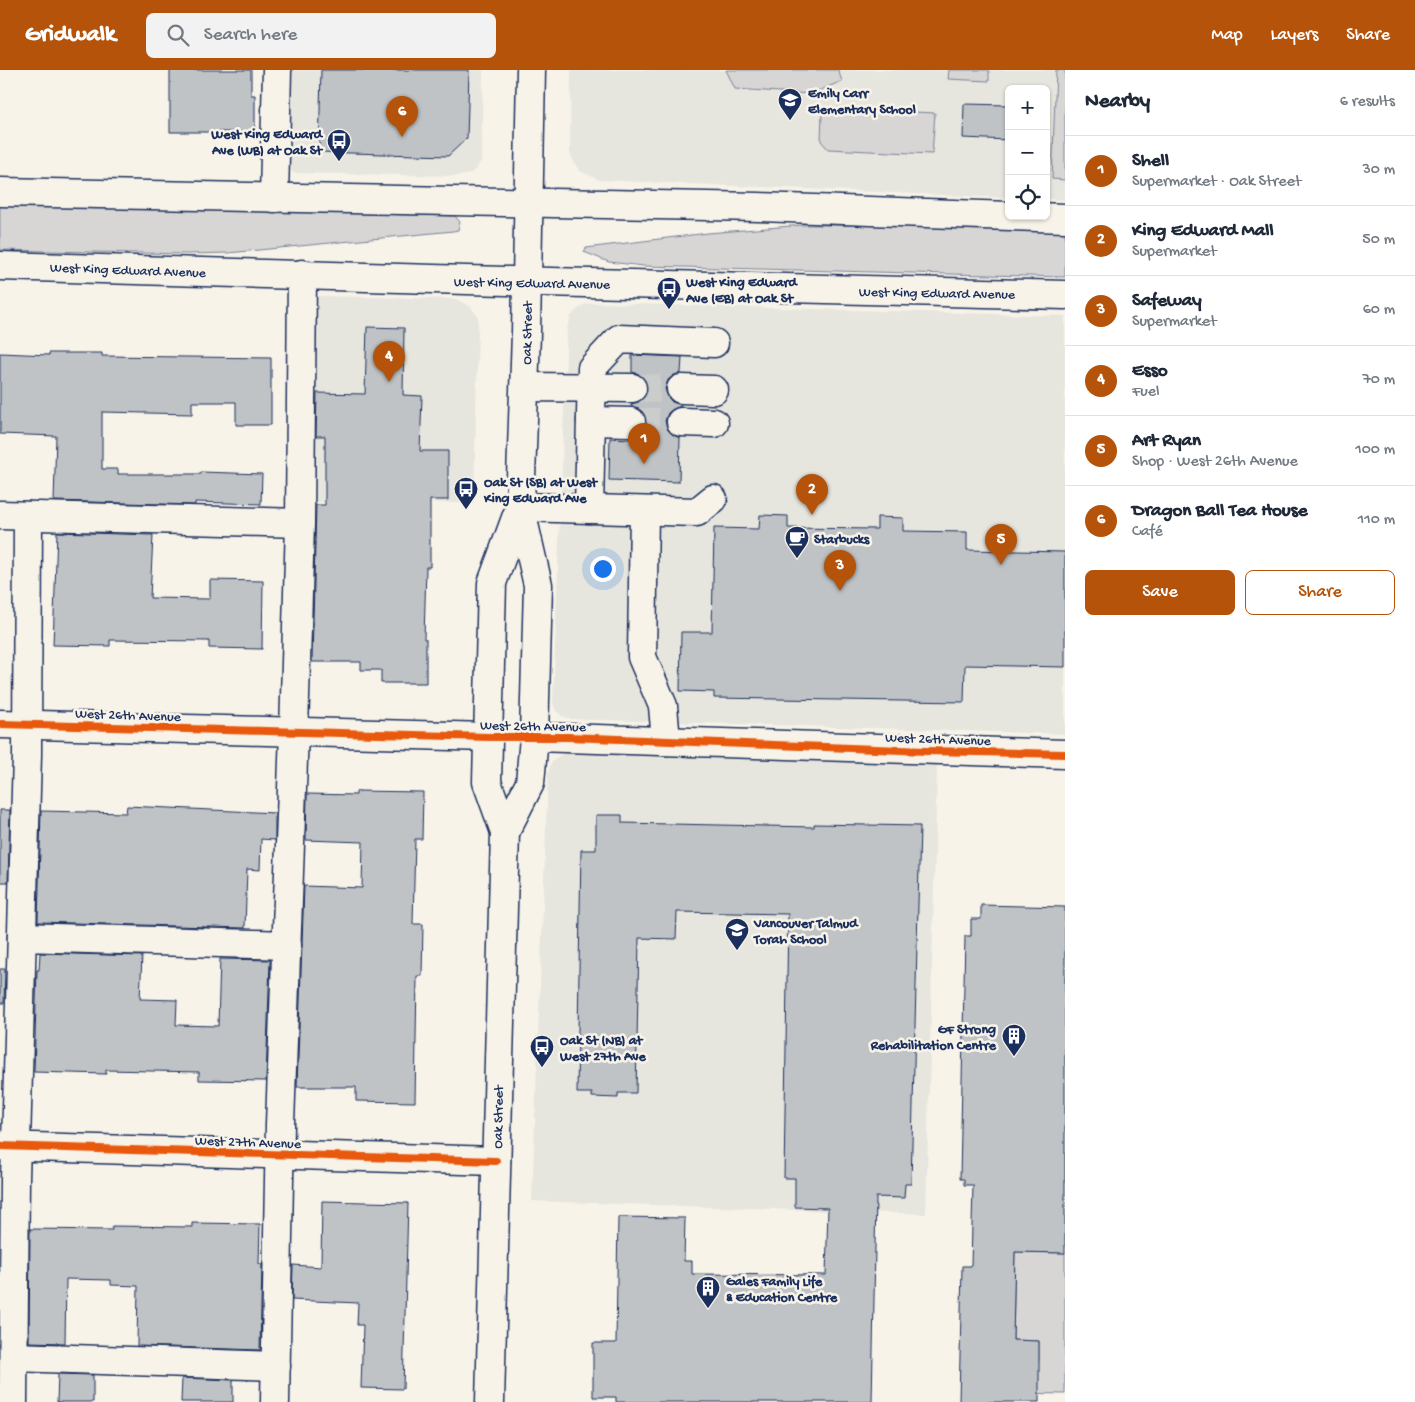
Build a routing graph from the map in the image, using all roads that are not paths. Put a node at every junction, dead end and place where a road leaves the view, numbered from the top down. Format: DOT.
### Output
graph roads {
  1 [pos="277,70"];
  2 [pos="531,70"];
  3 [pos="0,192"];
  4 [pos="274,198"];
  5 [pos="529,203"];
  6 [pos="1065,218"];
  7 [pos="0,266"];
  8 [pos="302,274"];
  9 [pos="527,281"];
  10 [pos="1065,295"];
  11 [pos="714,343"];
  12 [pos="525,387"];
  13 [pos="591,388"];
  14 [pos="632,388"];
  15 [pos="681,389"];
  16 [pos="714,390"];
  17 [pos="591,421"];
  18 [pos="631,422"];
  19 [pos="680,422"];
  20 [pos="714,423"];
  21 [pos="713,499"];
  22 [pos="520,507"];
  23 [pos="589,509"];
  24 [pos="644,511"];
  25 [pos="0,515"];
  26 [pos="28,516"];
  27 [pos="300,523"];
  28 [pos="0,724"];
  29 [pos="27,724"];
  30 [pos="294,732"];
  31 [pos="488,737"];
  32 [pos="534,737"];
  33 [pos="666,741"];
  34 [pos="1065,754"];
  35 [pos="505,832"];
  36 [pos="22,937"];
  37 [pos="287,944"];
  38 [pos="8,1146"];
  39 [pos="279,1155"];
  40 [pos="496,1161"];
  41 [pos="14,1357"];
  42 [pos="276,1366"];
  43 [pos="12,1402"];
  44 [pos="275,1402"];
  45 [pos="490,1402"];
  1 -- 4 [label="main road"];
  2 -- 5 [label="main road, Oak Street"];
  3 -- 4 [label="main road"];
  4 -- 5 [label="main road"];
  5 -- 6 [label="main road"];
  5 -- 9 [label="main road, Oak Street"];
  7 -- 8 [label="main road, West King Edward Avenue"];
  8 -- 9 [label="main road, West King Edward Avenue"];
  8 -- 27 [label="main road"];
  9 -- 10 [label="main road, West King Edward Avenue"];
  9 -- 12 [label="main road, Oak Street"];
  11 -- 13 [label="main road"];
  12 -- 13 [label="main road"];
  12 -- 22 [label="main road, Oak Street"];
  13 -- 14 [label="main road"];
  13 -- 17 [label="main road"];
  15 -- 16 [label="main road"];
  17 -- 18 [label="main road"];
  17 -- 23 [label="main road"];
  19 -- 20 [label="main road"];
  21 -- 24 [label="main road"];
  22 -- 23 [label="main road"];
  22 -- 31 [label="main road, Oak Street"];
  22 -- 32 [label="main road, Oak Street"];
  23 -- 24 [label="main road"];
  24 -- 33 [label="main road"];
  25 -- 26 [label="main road"];
  26 -- 27 [label="main road"];
  26 -- 29 [label="main road"];
  27 -- 30 [label="main road"];
  28 -- 29 [label="main road, West 26th Avenue"];
  29 -- 30 [label="main road, West 26th Avenue"];
  29 -- 36 [label="main road"];
  30 -- 31 [label="main road, West 26th Avenue"];
  30 -- 37 [label="main road"];
  31 -- 35 [label="main road, Oak Street"];
  32 -- 33 [label="main road, West 26th Avenue"];
  32 -- 35 [label="main road, Oak Street"];
  33 -- 34 [label="main road, West 26th Avenue"];
  35 -- 40 [label="main road, Oak Street"];
  36 -- 37 [label="main road"];
  36 -- 38 [label="main road"];
  37 -- 39 [label="main road"];
  38 -- 39 [label="main road, West 27th Avenue"];
  38 -- 41 [label="main road"];
  39 -- 40 [label="main road, West 27th Avenue"];
  39 -- 42 [label="main road"];
  40 -- 45 [label="main road, Oak Street"];
  41 -- 42 [label="main road"];
  41 -- 43 [label="main road"];
  42 -- 44 [label="main road"];
}
